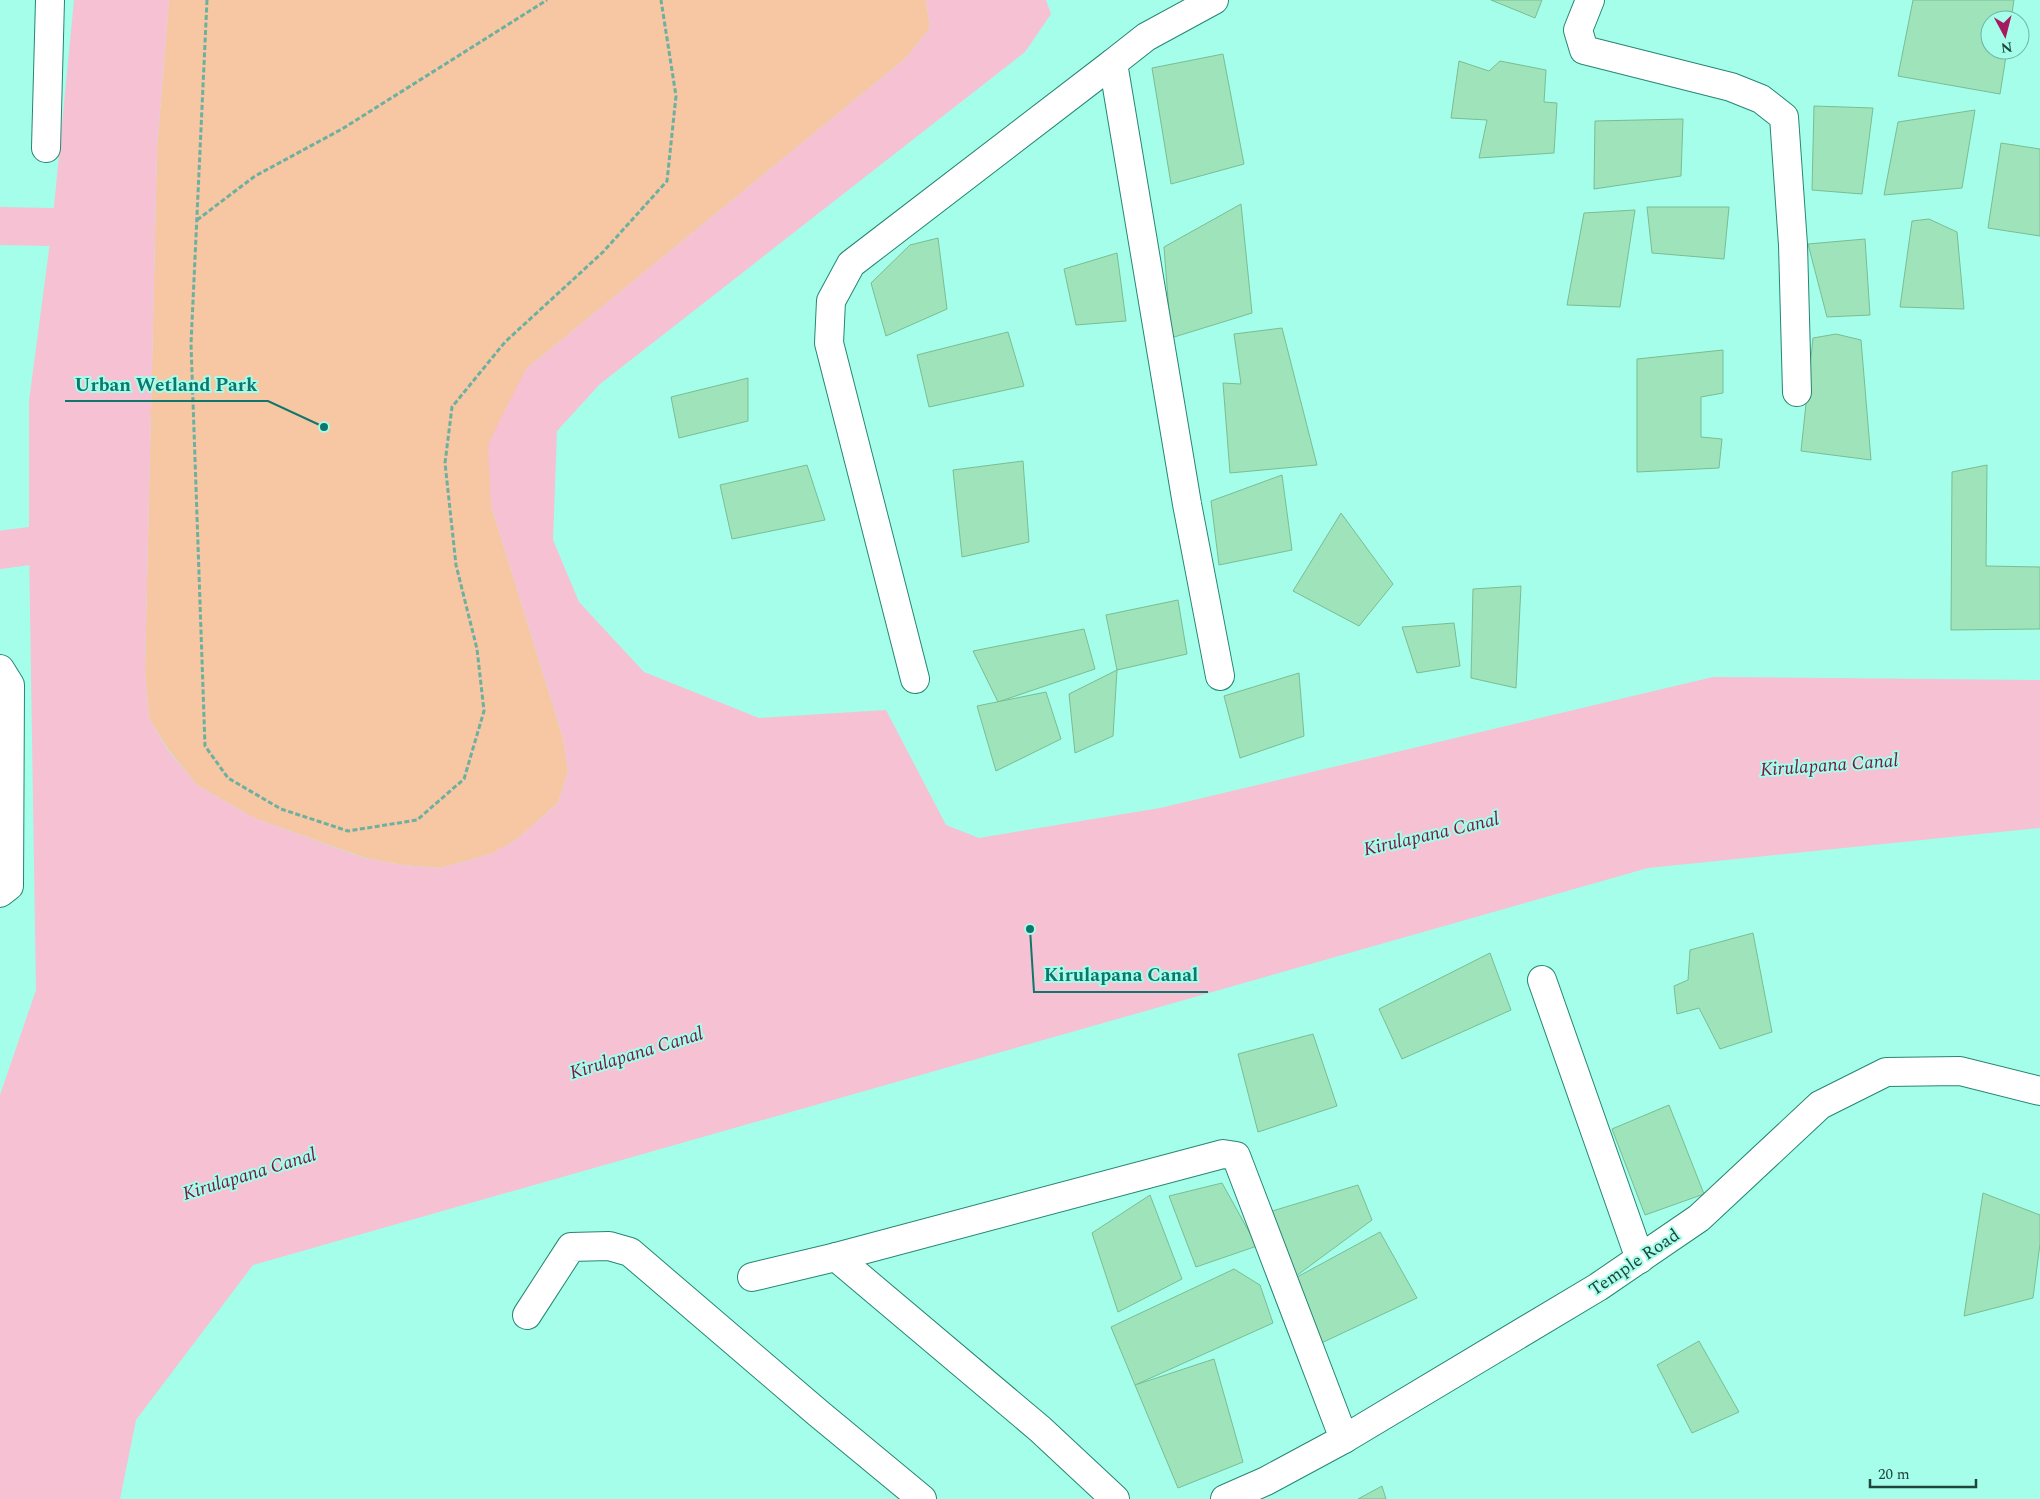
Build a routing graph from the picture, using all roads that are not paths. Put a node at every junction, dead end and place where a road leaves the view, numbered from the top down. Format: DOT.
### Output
graph roads {
  1 [pos="50,0"];
  2 [pos="1214,0"];
  3 [pos="1590,0"];
  4 [pos="1113,63"];
  5 [pos="46,148"];
  6 [pos="1797,392"];
  7 [pos="0,669"];
  8 [pos="1220,676"];
  9 [pos="915,679"];
  10 [pos="0,894"];
  11 [pos="1542,980"];
  12 [pos="2040,1091"];
  13 [pos="836,1257"];
  14 [pos="1640,1259"];
  15 [pos="752,1277"];
  16 [pos="527,1315"];
  17 [pos="1344,1439"];
  18 [pos="1269,1490"];
  19 [pos="922,1499"];
  20 [pos="1114,1499"];
  21 [pos="1225,1499"];
  1 -- 5 [label="street"];
  2 -- 4 [label="street"];
  3 -- 6 [label="street"];
  4 -- 8 [label="street"];
  4 -- 9 [label="street"];
  7 -- 10 [label="street"];
  11 -- 14 [label="street"];
  12 -- 14 [label="street, Temple Road"];
  13 -- 15 [label="street"];
  13 -- 17 [label="street"];
  13 -- 20 [label="street"];
  14 -- 17 [label="street, Temple Road"];
  16 -- 19 [label="street"];
  17 -- 18 [label="street, Temple Road"];
  18 -- 21 [label="street, Temple Road"];
}
